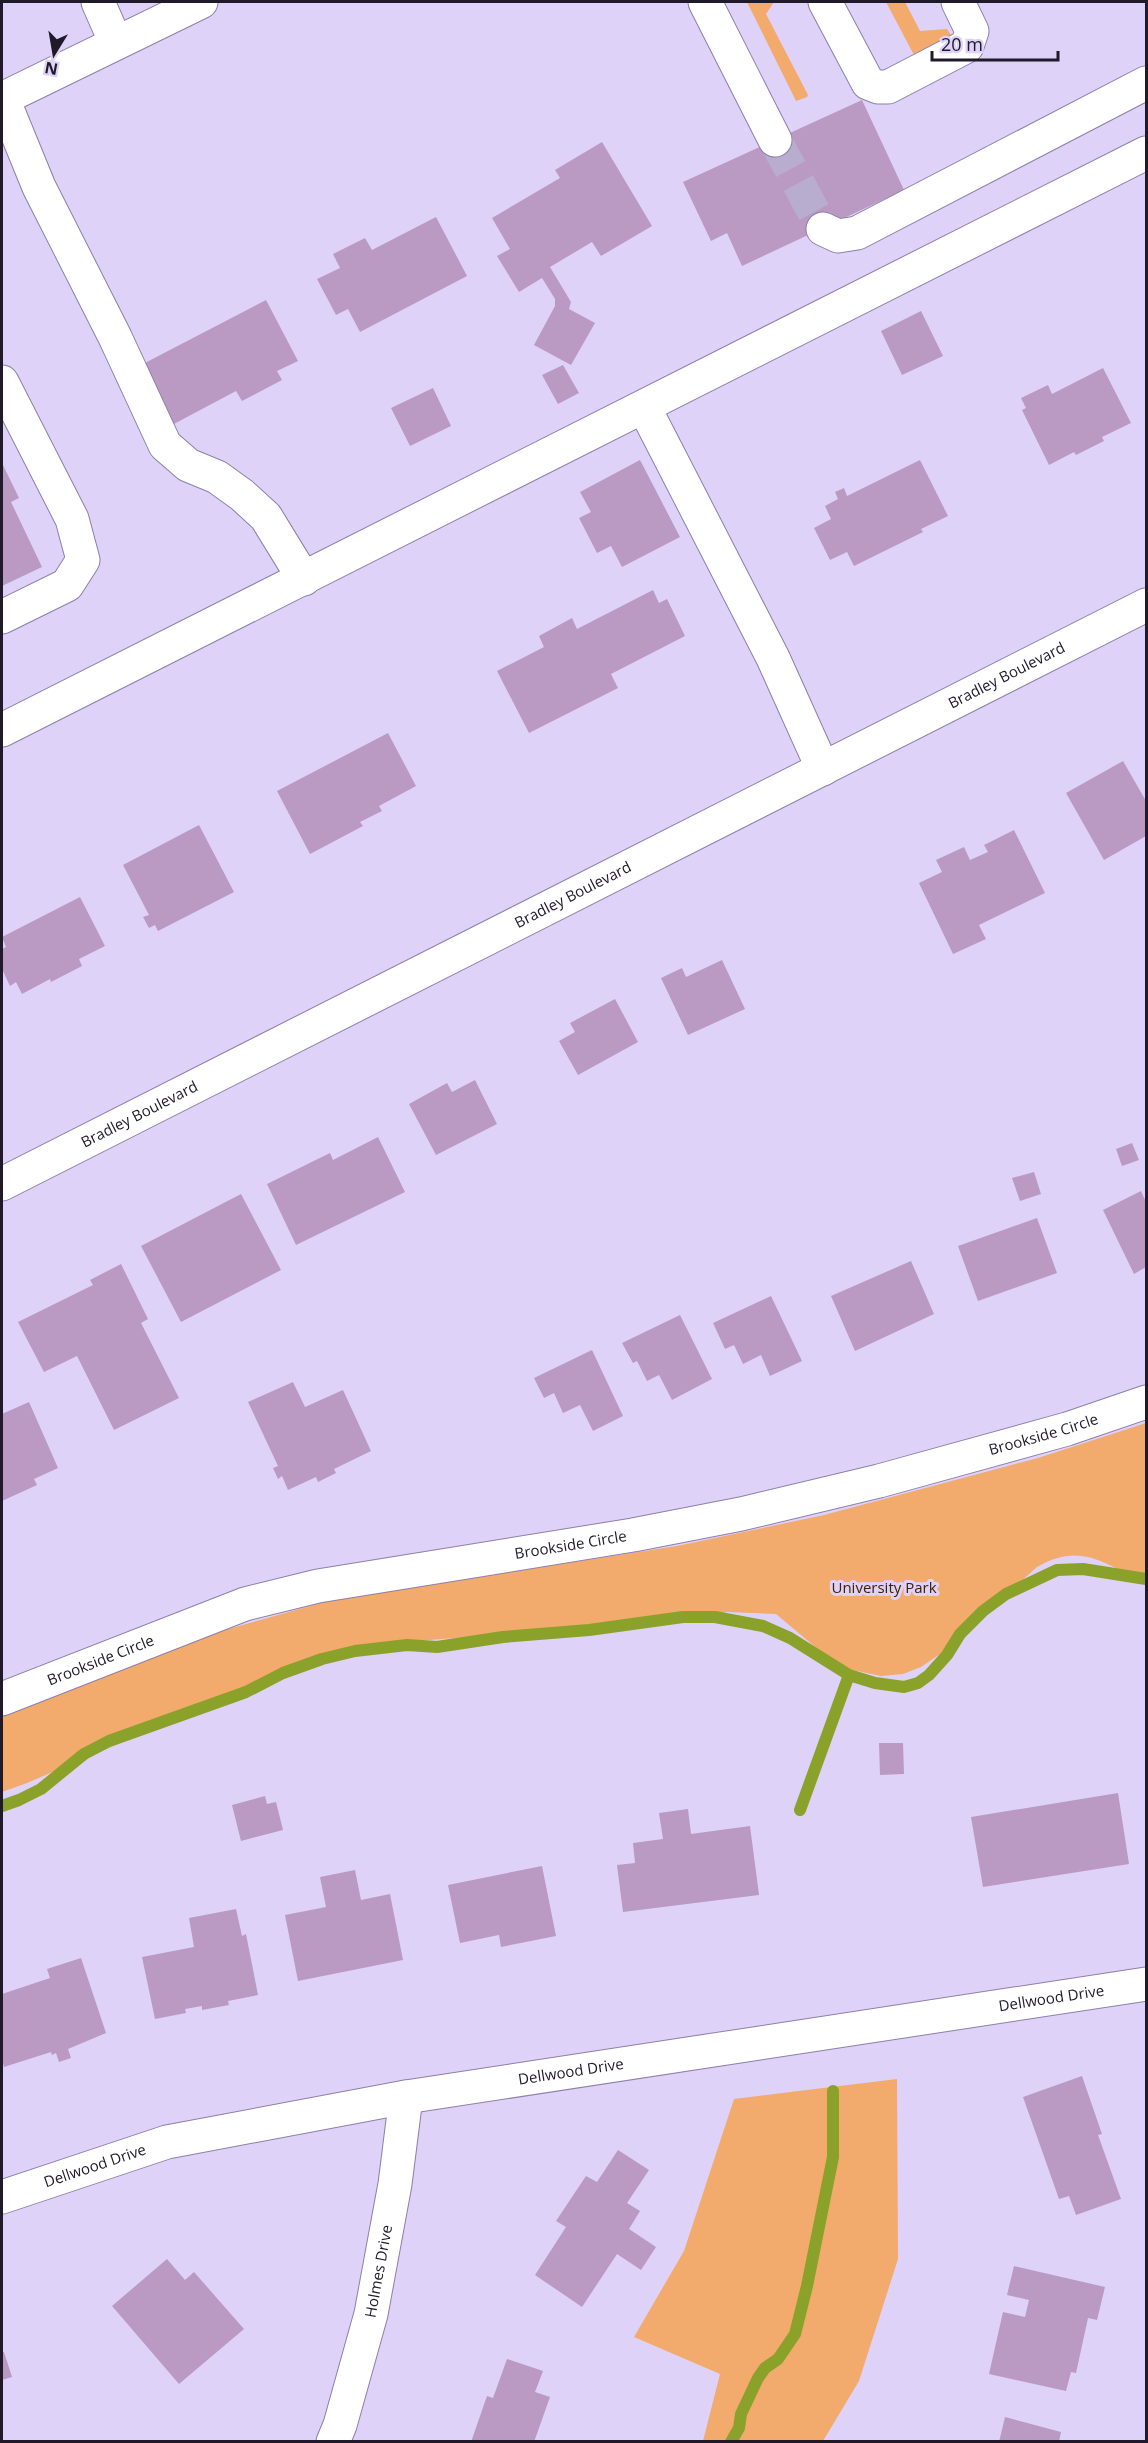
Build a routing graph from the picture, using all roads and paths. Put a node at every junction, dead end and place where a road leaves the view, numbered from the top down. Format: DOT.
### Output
graph roads {
  1 [pos="98,2"];
  2 [pos="201,2"];
  3 [pos="705,2"];
  4 [pos="825,2"];
  5 [pos="958,2"];
  6 [pos="116,43"];
  7 [pos="1146,84"];
  8 [pos="2,99"];
  9 [pos="774,140"];
  10 [pos="1146,153"];
  11 [pos="823,229"];
  12 [pos="2,382"];
  13 [pos="644,406"];
  14 [pos="304,579"];
  15 [pos="1146,605"];
  16 [pos="2,617"];
  17 [pos="2,730"];
  18 [pos="823,769"];
  19 [pos="2,1184"];
  20 [pos="1146,1402"];
  21 [pos="2,1699"];
  22 [pos="1146,1984"];
  23 [pos="406,2097"];
  24 [pos="2,2197"];
  25 [pos="333,2442"];
  1 -- 6 [label="street"];
  2 -- 6 [label="street"];
  3 -- 9 [label="street"];
  4 -- 5 [label="street"];
  6 -- 8 [label="street"];
  7 -- 11 [label="street"];
  8 -- 14 [label="street"];
  10 -- 13 [label="street"];
  12 -- 16 [label="street"];
  13 -- 14 [label="street"];
  13 -- 18 [label="street"];
  14 -- 17 [label="street"];
  15 -- 18 [label="street, Bradley Boulevard"];
  18 -- 19 [label="street, Bradley Boulevard"];
  20 -- 21 [label="street, Brookside Circle"];
  22 -- 23 [label="street, Dellwood Drive"];
  23 -- 24 [label="street, Dellwood Drive"];
  23 -- 25 [label="street, Holmes Drive"];
}
